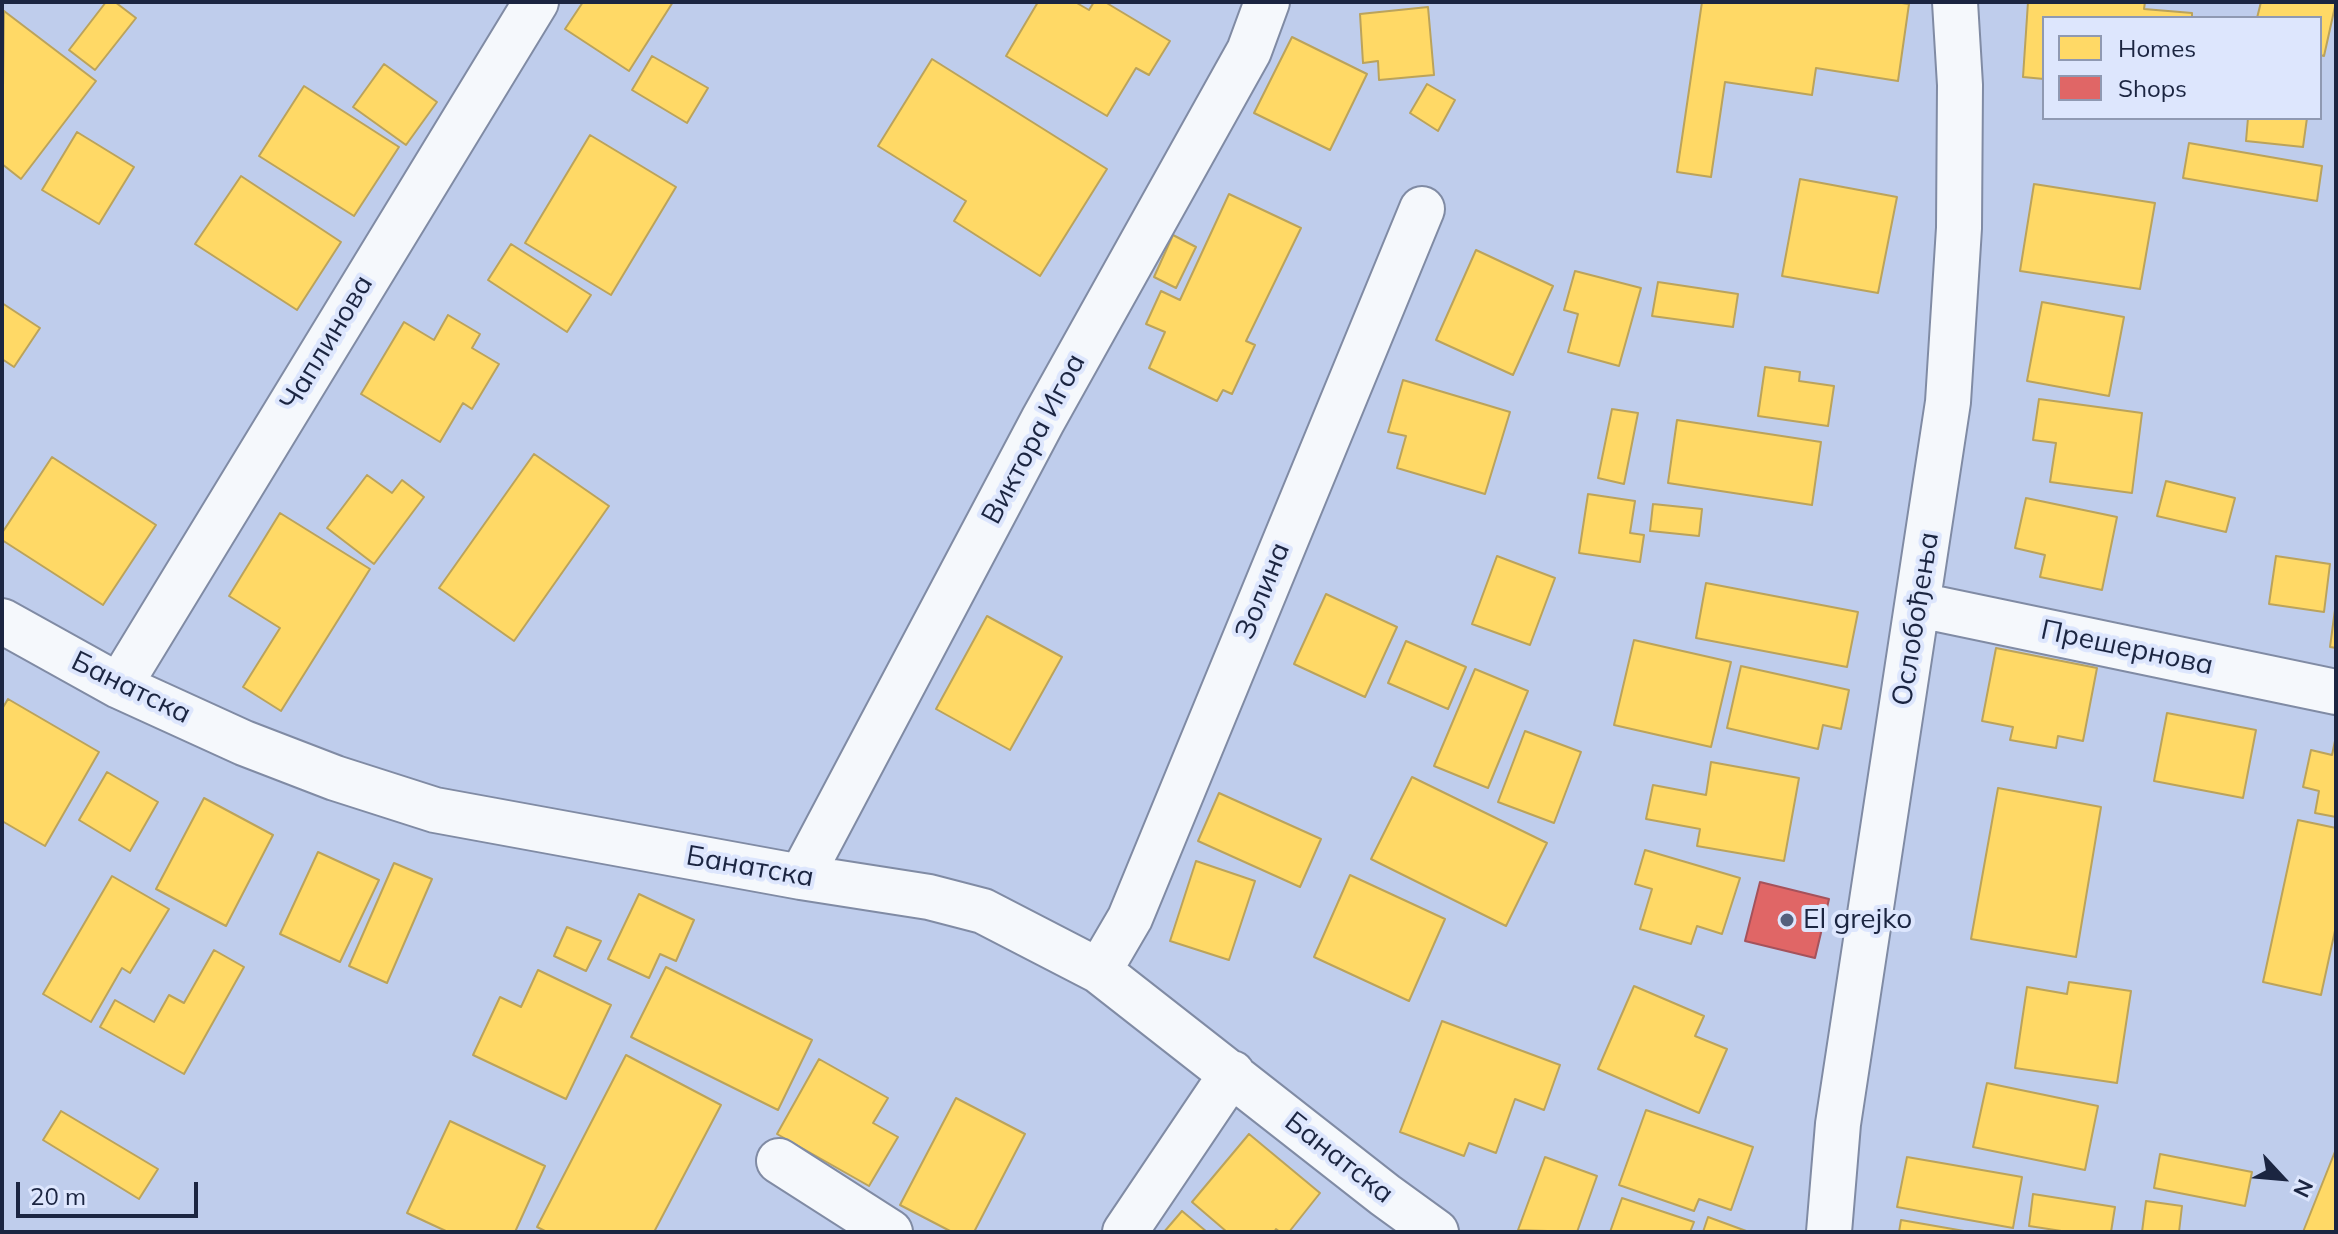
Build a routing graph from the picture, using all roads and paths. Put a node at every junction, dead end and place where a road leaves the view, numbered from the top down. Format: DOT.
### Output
graph roads {
  1 [pos="536,2"];
  2 [pos="1267,2"];
  3 [pos="1955,2"];
  4 [pos="1422,209"];
  5 [pos="1919,605"];
  6 [pos="2,621"];
  7 [pos="119,686"];
  8 [pos="2336,692"];
  9 [pos="801,877"];
  10 [pos="1099,971"];
  11 [pos="1232,1073"];
  12 [pos="779,1161"];
  13 [pos="890,1232"];
  14 [pos="1125,1232"];
  15 [pos="1436,1232"];
  16 [pos="1829,1232"];
  1 -- 7 [label="street, Чаплинова"];
  2 -- 9 [label="street, Виктора Игоа"];
  3 -- 5 [label="street, Ослобођења"];
  4 -- 10 [label="street, Золина"];
  5 -- 8 [label="street, Прешернова"];
  5 -- 16 [label="street, Ослобођења"];
  6 -- 7 [label="street, Банатска"];
  7 -- 9 [label="street, Банатска"];
  9 -- 10 [label="street, Банатска"];
  10 -- 11 [label="street, Банатска"];
  11 -- 14 [label="street"];
  11 -- 15 [label="street, Банатска"];
  12 -- 13 [label="street"];
}
